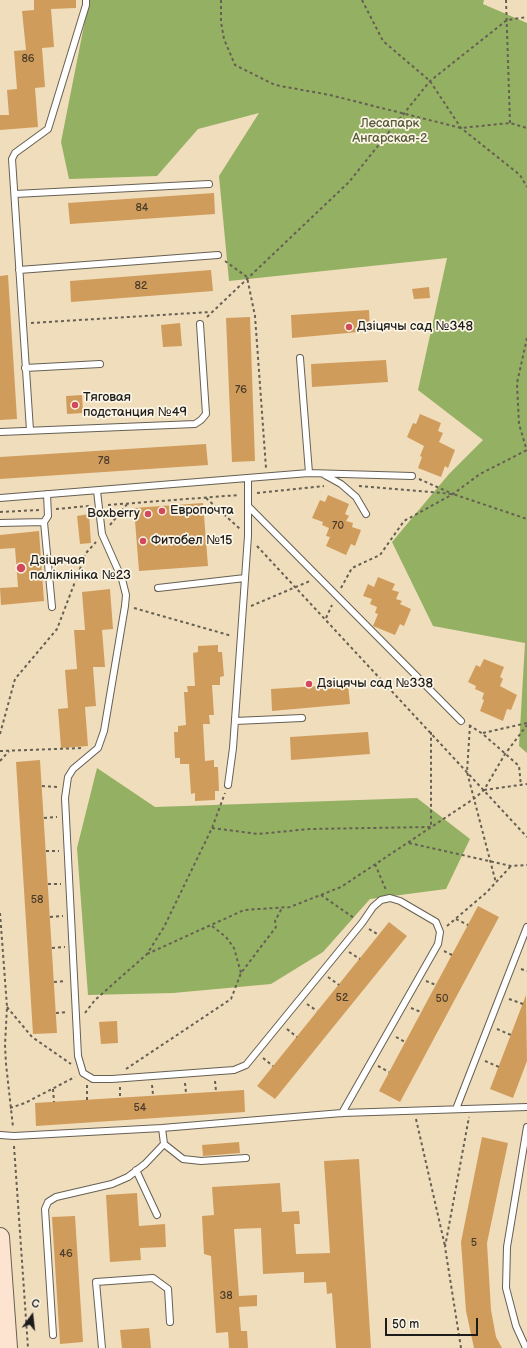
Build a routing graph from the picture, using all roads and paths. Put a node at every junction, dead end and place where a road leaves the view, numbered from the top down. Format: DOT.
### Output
graph roads {
  1 [pos="86,0"];
  2 [pos="221,0"];
  3 [pos="362,0"];
  4 [pos="506,0"];
  5 [pos="527,17"];
  6 [pos="507,20"];
  7 [pos="430,81"];
  8 [pos="403,114"];
  9 [pos="510,123"];
  10 [pos="461,128"];
  11 [pos="527,128"];
  12 [pos="209,184"];
  13 [pos="527,187"];
  14 [pos="15,194"];
  15 [pos="218,255"];
  16 [pos="19,270"];
  17 [pos="247,277"];
  18 [pos="212,312"];
  19 [pos="22,323"];
  20 [pos="200,324"];
  21 [pos="527,338"];
  22 [pos="300,358"];
  23 [pos="100,364"];
  24 [pos="25,368"];
  25 [pos="30,430"];
  26 [pos="0,432"];
  27 [pos="527,450"];
  28 [pos="321,472"];
  29 [pos="310,473"];
  30 [pos="412,476"];
  31 [pos="266,477"];
  32 [pos="248,478"];
  33 [pos="341,484"];
  34 [pos="97,491"];
  35 [pos="47,494"];
  36 [pos="249,494"];
  37 [pos="453,494"];
  38 [pos="0,498"];
  39 [pos="205,498"];
  40 [pos="128,503"];
  41 [pos="99,505"];
  42 [pos="249,507"];
  43 [pos="49,509"];
  44 [pos="0,512"];
  45 [pos="366,514"];
  46 [pos="527,519"];
  47 [pos="44,522"];
  48 [pos="0,523"];
  49 [pos="102,534"];
  50 [pos="248,536"];
  51 [pos="318,577"];
  52 [pos="245,578"];
  53 [pos="296,587"];
  54 [pos="158,588"];
  55 [pos="337,596"];
  56 [pos="125,606"];
  57 [pos="52,607"];
  58 [pos="243,609"];
  59 [pos="326,618"];
  60 [pos="241,638"];
  61 [pos="302,718"];
  62 [pos="235,721"];
  63 [pos="461,721"];
  64 [pos="527,724"];
  65 [pos="470,725"];
  66 [pos="431,732"];
  67 [pos="0,734"];
  68 [pos="483,734"];
  69 [pos="98,748"];
  70 [pos="0,751"];
  71 [pos="9,751"];
  72 [pos="505,754"];
  73 [pos="0,761"];
  74 [pos="467,772"];
  75 [pos="527,784"];
  76 [pos="228,785"];
  77 [pos="42,786"];
  78 [pos="521,786"];
  79 [pos="66,787"];
  80 [pos="484,790"];
  81 [pos="475,798"];
  82 [pos="66,817"];
  83 [pos="44,818"];
  84 [pos="431,827"];
  85 [pos="212,828"];
  86 [pos="527,836"];
  87 [pos="408,843"];
  88 [pos="46,851"];
  89 [pos="67,851"];
  90 [pos="490,862"];
  91 [pos="375,864"];
  92 [pos="527,865"];
  93 [pos="511,866"];
  94 [pos="496,883"];
  95 [pos="48,884"];
  96 [pos="69,884"];
  97 [pos="320,895"];
  98 [pos="390,898"];
  99 [pos="282,908"];
  100 [pos="0,913"];
  101 [pos="70,916"];
  102 [pos="50,917"];
  103 [pos="456,919"];
  104 [pos="362,923"];
  105 [pos="212,925"];
  106 [pos="468,925"];
  107 [pos="527,927"];
  108 [pos="440,932"];
  109 [pos="72,947"];
  110 [pos="52,948"];
  111 [pos="147,954"];
  112 [pos="241,973"];
  113 [pos="73,981"];
  114 [pos="54,982"];
  115 [pos="500,996"];
  116 [pos="523,1004"];
  117 [pos="7,1007"];
  118 [pos="280,1023"];
  119 [pos="77,1024"];
  120 [pos="488,1026"];
  121 [pos="511,1035"];
  122 [pos="297,1037"];
  123 [pos="256,1053"];
  124 [pos="476,1057"];
  125 [pos="273,1066"];
  126 [pos="499,1067"];
  127 [pos="83,1072"];
  128 [pos="112,1079"];
  129 [pos="53,1088"];
  130 [pos="54,1102"];
  131 [pos="527,1107"];
  132 [pos="10,1108"];
  133 [pos="456,1108"];
  134 [pos="470,1108"];
  135 [pos="414,1111"];
  136 [pos="342,1113"];
  137 [pos="527,1127"];
  138 [pos="162,1128"];
  139 [pos="0,1135"];
  140 [pos="14,1136"];
  141 [pos="164,1144"];
  142 [pos="246,1158"];
  143 [pos="136,1170"];
  144 [pos="157,1215"];
  145 [pos="0,1237"];
  146 [pos="445,1247"];
  147 [pos="170,1322"];
  148 [pos="53,1335"];
  149 [pos="8,1348"];
  150 [pos="28,1348"];
  151 [pos="102,1348"];
  152 [pos="461,1348"];
  153 [pos="526,1348"];
  1 -- 14 [label="lane"];
  2 -- 8 [label="path"];
  3 -- 7 [label="path"];
  4 -- 6 [label="path"];
  5 -- 6 [label="path"];
  6 -- 7 [label="path"];
  6 -- 9 [label="path"];
  7 -- 8 [label="path"];
  7 -- 10 [label="path"];
  8 -- 10 [label="path"];
  8 -- 17 [label="path"];
  9 -- 10 [label="path"];
  9 -- 11 [label="path"];
  10 -- 13 [label="path"];
  12 -- 14 [label="lane"];
  14 -- 16 [label="lane"];
  15 -- 16 [label="lane"];
  15 -- 17 [label="path"];
  16 -- 19 [label="lane"];
  17 -- 18 [label="path"];
  17 -- 31 [label="path"];
  18 -- 19 [label="path"];
  18 -- 20 [label="path"];
  19 -- 24 [label="lane"];
  20 -- 25 [label="lane"];
  21 -- 27 [label="path"];
  22 -- 29 [label="lane"];
  23 -- 24 [label="lane"];
  24 -- 25 [label="lane"];
  25 -- 26 [label="lane"];
  27 -- 37 [label="path"];
  28 -- 29 [label="lane"];
  28 -- 30 [label="lane"];
  28 -- 33 [label="lane"];
  29 -- 31 [label="lane"];
  30 -- 37 [label="path"];
  31 -- 32 [label="lane"];
  32 -- 34 [label="lane"];
  32 -- 36 [label="lane"];
  33 -- 36 [label="path"];
  33 -- 37 [label="path"];
  33 -- 45 [label="lane"];
  34 -- 35 [label="lane"];
  34 -- 41 [label="lane"];
  35 -- 38 [label="lane"];
  35 -- 43 [label="lane"];
  36 -- 39 [label="path"];
  36 -- 42 [label="lane"];
  37 -- 46 [label="path"];
  37 -- 55 [label="path"];
  39 -- 40 [label="path"];
  39 -- 50 [label="path"];
  40 -- 41 [label="path"];
  40 -- 49 [label="path"];
  41 -- 43 [label="path"];
  41 -- 49 [label="lane"];
  42 -- 50 [label="lane"];
  42 -- 51 [label="lane"];
  43 -- 44 [label="path"];
  43 -- 47 [label="lane"];
  47 -- 48 [label="lane"];
  47 -- 57 [label="lane"];
  49 -- 56 [label="lane"];
  49 -- 67 [label="path"];
  50 -- 52 [label="lane"];
  50 -- 53 [label="path"];
  51 -- 53 [label="path"];
  51 -- 55 [label="lane"];
  52 -- 54 [label="lane"];
  52 -- 58 [label="lane"];
  53 -- 58 [label="path"];
  53 -- 59 [label="path"];
  55 -- 59 [label="path"];
  55 -- 63 [label="lane"];
  56 -- 60 [label="path"];
  56 -- 69 [label="lane"];
  58 -- 60 [label="lane"];
  59 -- 66 [label="path"];
  60 -- 62 [label="lane"];
  61 -- 62 [label="lane"];
  62 -- 76 [label="lane"];
  63 -- 65 [label="path"];
  64 -- 68 [label="path"];
  64 -- 72 [label="path"];
  65 -- 68 [label="path"];
  65 -- 74 [label="path"];
  66 -- 74 [label="path"];
  66 -- 84 [label="path"];
  68 -- 72 [label="path"];
  69 -- 71 [label="path"];
  69 -- 79 [label="lane"];
  70 -- 71 [label="path"];
  71 -- 73 [label="path"];
  72 -- 78 [label="path"];
  72 -- 80 [label="path"];
  74 -- 80 [label="path"];
  74 -- 81 [label="path"];
  75 -- 78 [label="path"];
  76 -- 85 [label="path"];
  77 -- 79 [label="path"];
  78 -- 80 [label="path"];
  79 -- 82 [label="lane"];
  80 -- 81 [label="path"];
  80 -- 86 [label="path"];
  81 -- 84 [label="path"];
  81 -- 90 [label="path"];
  82 -- 83 [label="path"];
  82 -- 89 [label="lane"];
  84 -- 85 [label="path"];
  84 -- 87 [label="path"];
  85 -- 111 [label="path"];
  87 -- 90 [label="path"];
  87 -- 91 [label="path"];
  88 -- 89 [label="path"];
  89 -- 96 [label="lane"];
  90 -- 93 [label="path"];
  90 -- 94 [label="path"];
  91 -- 97 [label="path"];
  91 -- 98 [label="path"];
  92 -- 93 [label="path"];
  93 -- 94 [label="path"];
  94 -- 103 [label="path"];
  95 -- 96 [label="path"];
  96 -- 101 [label="lane"];
  97 -- 99 [label="path"];
  97 -- 104 [label="path"];
  98 -- 104 [label="lane"];
  98 -- 108 [label="lane"];
  99 -- 105 [label="path"];
  99 -- 112 [label="path"];
  100 -- 117 [label="path"];
  101 -- 102 [label="path"];
  101 -- 109 [label="lane"];
  103 -- 106 [label="path"];
  103 -- 108 [label="path"];
  104 -- 118 [label="lane"];
  105 -- 111 [label="path"];
  105 -- 112 [label="path"];
  107 -- 115 [label="lane"];
  108 -- 136 [label="lane"];
  109 -- 110 [label="path"];
  109 -- 113 [label="lane"];
  111 -- 119 [label="path"];
  112 -- 128 [label="path"];
  113 -- 114 [label="path"];
  113 -- 119 [label="lane"];
  115 -- 116 [label="path"];
  115 -- 120 [label="lane"];
  117 -- 127 [label="path"];
  117 -- 132 [label="path"];
  118 -- 122 [label="path"];
  118 -- 123 [label="lane"];
  119 -- 127 [label="lane"];
  120 -- 121 [label="path"];
  120 -- 124 [label="lane"];
  123 -- 125 [label="path"];
  123 -- 128 [label="lane"];
  124 -- 126 [label="path"];
  124 -- 133 [label="lane"];
  127 -- 128 [label="lane"];
  127 -- 129 [label="path"];
  129 -- 130 [label="path"];
  129 -- 132 [label="path"];
  131 -- 134 [label="lane"];
  132 -- 140 [label="path"];
  133 -- 134 [label="lane"];
  133 -- 135 [label="lane"];
  134 -- 146 [label="path"];
  135 -- 136 [label="lane"];
  135 -- 146 [label="path"];
  136 -- 138 [label="lane"];
  137 -- 153 [label="lane"];
  138 -- 140 [label="lane"];
  138 -- 141 [label="lane"];
  139 -- 140 [label="lane"];
  140 -- 150 [label="path"];
  141 -- 142 [label="lane"];
  141 -- 143 [label="lane"];
  143 -- 144 [label="lane"];
  143 -- 148 [label="lane"];
  145 -- 149 [label="main road"];
  146 -- 152 [label="path"];
  147 -- 151 [label="lane"];
}
